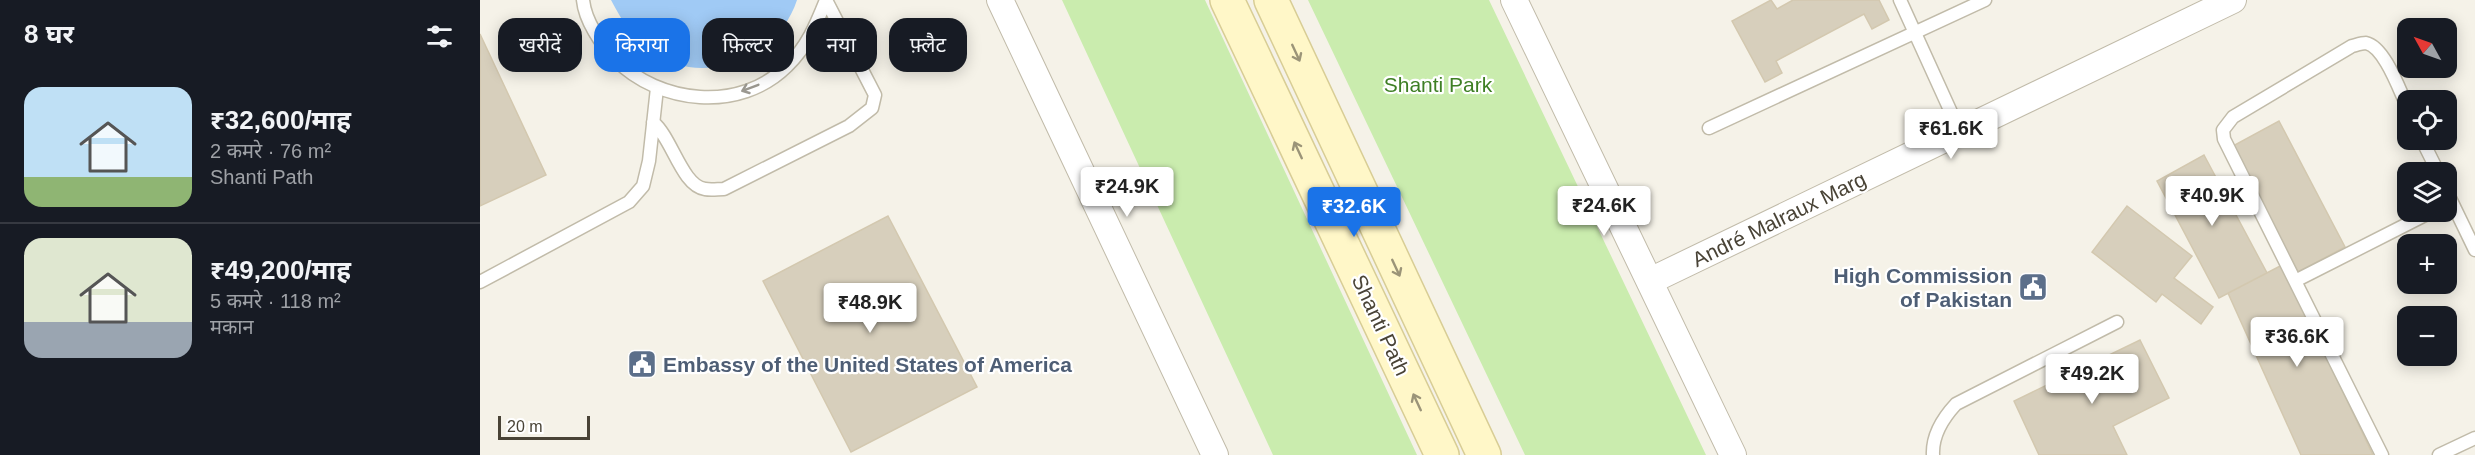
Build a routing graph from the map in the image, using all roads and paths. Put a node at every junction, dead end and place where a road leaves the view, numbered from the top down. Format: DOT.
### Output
graph roads {
  1 [pos="583,0"];
  2 [pos="826,0"];
  3 [pos="1000,0"];
  4 [pos="1227,0"];
  5 [pos="1271,0"];
  6 [pos="1514,0"];
  7 [pos="1900,0"];
  8 [pos="1985,0"];
  9 [pos="2233,0"];
  10 [pos="1915,33"];
  11 [pos="657,88"];
  12 [pos="2399,90"];
  13 [pos="653,122"];
  14 [pos="1709,128"];
  15 [pos="1960,132"];
  16 [pos="2457,215"];
  17 [pos="2411,222"];
  18 [pos="2475,250"];
  19 [pos="1650,281"];
  20 [pos="2295,281"];
  21 [pos="480,282"];
  22 [pos="2117,322"];
  23 [pos="2475,438"];
  24 [pos="1215,455"];
  25 [pos="1442,455"];
  26 [pos="1484,455"];
  27 [pos="1733,455"];
  28 [pos="1933,455"];
  29 [pos="2382,455"];
  30 [pos="2439,455"];
  1 -- 11 [label="lane"];
  2 -- 11 [label="lane, one-way"];
  2 -- 13 [label="lane"];
  3 -- 24 [label="street"];
  25 -- 4 [label="main road, Shanti Path, one-way"];
  5 -- 26 [label="main road, Shanti Path, one-way"];
  6 -- 19 [label="street"];
  7 -- 10 [label="lane"];
  8 -- 10 [label="lane"];
  9 -- 15 [label="street, André Malraux Marg"];
  10 -- 14 [label="lane"];
  10 -- 15 [label="lane"];
  11 -- 13 [label="lane"];
  12 -- 20 [label="lane"];
  13 -- 21 [label="lane"];
  15 -- 19 [label="street, André Malraux Marg"];
  16 -- 18 [label="lane"];
  17 -- 20 [label="lane"];
  19 -- 27 [label="street"];
  20 -- 29 [label="lane"];
  22 -- 28 [label="lane"];
  23 -- 30 [label="lane"];
}
